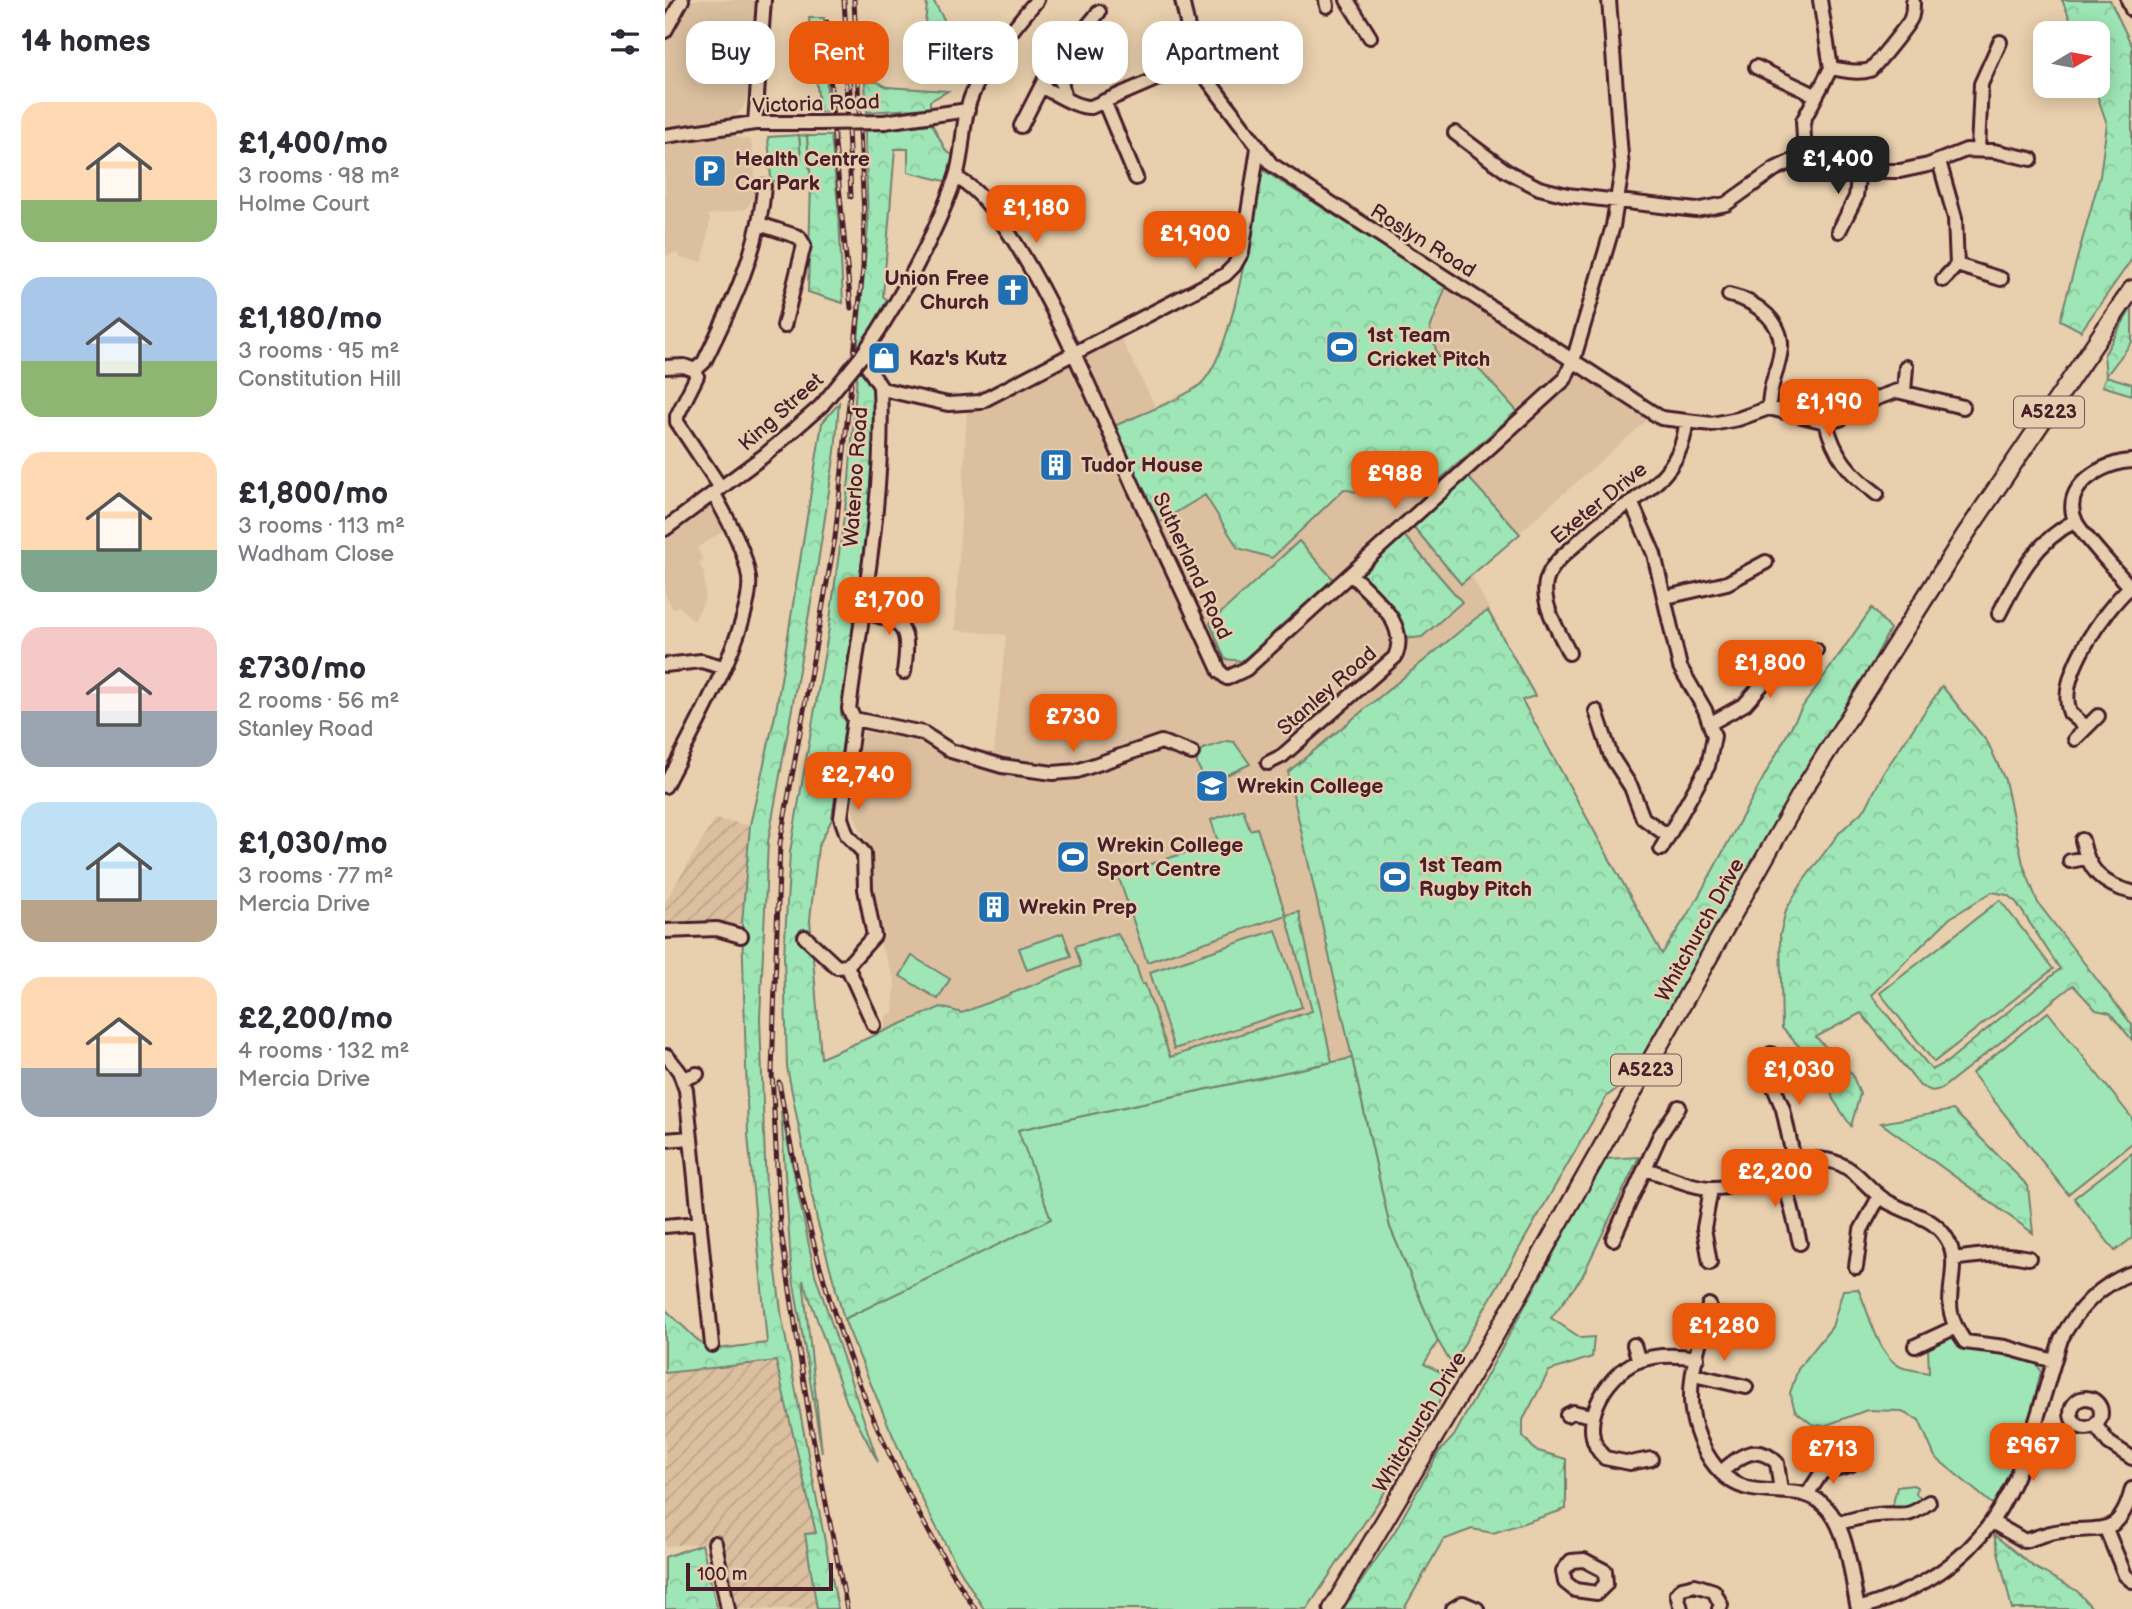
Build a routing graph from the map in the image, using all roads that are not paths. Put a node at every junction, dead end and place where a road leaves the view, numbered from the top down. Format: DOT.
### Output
graph roads {
  1 [pos="682,0"];
  2 [pos="764,0"];
  3 [pos="1037,0"];
  4 [pos="1182,0"];
  5 [pos="1347,0"];
  6 [pos="1609,0"];
  7 [pos="1820,0"];
  8 [pos="2128,0"];
  9 [pos="1913,2"];
  10 [pos="2132,9"];
  11 [pos="1073,18"];
  12 [pos="1091,21"];
  13 [pos="1188,21"];
  14 [pos="665,31"];
  15 [pos="1370,37"];
  16 [pos="2000,42"];
  17 [pos="1756,67"];
  18 [pos="1831,68"];
  19 [pos="1043,84"];
  20 [pos="1062,84"];
  21 [pos="1144,84"];
  22 [pos="1211,84"];
  23 [pos="1041,87"];
  24 [pos="1815,95"];
  25 [pos="1065,96"];
  26 [pos="1104,101"];
  27 [pos="968,110"];
  28 [pos="755,123"];
  29 [pos="1021,126"];
  30 [pos="1455,133"];
  31 [pos="665,136"];
  32 [pos="1258,148"];
  33 [pos="1978,149"];
  34 [pos="1805,155"];
  35 [pos="2031,159"];
  36 [pos="1939,161"];
  37 [pos="1859,167"];
  38 [pos="956,177"];
  39 [pos="1136,178"];
  40 [pos="764,186"];
  41 [pos="1619,201"];
  42 [pos="759,224"];
  43 [pos="1839,231"];
  44 [pos="1957,265"];
  45 [pos="2001,279"];
  46 [pos="1943,281"];
  47 [pos="2132,289"];
  48 [pos="1729,295"];
  49 [pos="784,326"];
  50 [pos="1073,353"];
  51 [pos="861,357"];
  52 [pos="1574,358"];
  53 [pos="665,367"];
  54 [pos="1906,367"];
  55 [pos="695,370"];
  56 [pos="880,387"];
  57 [pos="1904,391"];
  58 [pos="1963,407"];
  59 [pos="1769,408"];
  60 [pos="671,417"];
  61 [pos="1826,422"];
  62 [pos="1686,423"];
  63 [pos="2132,461"];
  64 [pos="718,491"];
  65 [pos="1877,495"];
  66 [pos="1632,504"];
  67 [pos="2075,521"];
  68 [pos="665,529"];
  69 [pos="1766,562"];
  70 [pos="1351,574"];
  71 [pos="2131,588"];
  72 [pos="1666,597"];
  73 [pos="2005,601"];
  74 [pos="2018,607"];
  75 [pos="862,611"];
  76 [pos="911,611"];
  77 [pos="1999,614"];
  78 [pos="900,624"];
  79 [pos="1816,650"];
  80 [pos="1569,653"];
  81 [pos="665,666"];
  82 [pos="723,667"];
  83 [pos="904,672"];
  84 [pos="1596,712"];
  85 [pos="2098,716"];
  86 [pos="854,719"];
  87 [pos="1711,723"];
  88 [pos="2086,727"];
  89 [pos="2075,739"];
  90 [pos="1192,753"];
  91 [pos="1268,763"];
  92 [pos="665,786"];
  93 [pos="1668,836"];
  94 [pos="2082,840"];
  95 [pos="1661,849"];
  96 [pos="2086,858"];
  97 [pos="2070,861"];
  98 [pos="2132,892"];
  99 [pos="665,931"];
  100 [pos="741,936"];
  101 [pos="806,937"];
  102 [pos="847,966"];
  103 [pos="874,1025"];
  104 [pos="667,1056"];
  105 [pos="1766,1059"];
  106 [pos="697,1074"];
  107 [pos="683,1079"];
  108 [pos="1679,1107"];
  109 [pos="691,1138"];
  110 [pos="665,1140"];
  111 [pos="1794,1160"];
  112 [pos="1778,1168"];
  113 [pos="1646,1169"];
  114 [pos="1711,1189"];
  115 [pos="1879,1198"];
  116 [pos="700,1223"];
  117 [pos="665,1226"];
  118 [pos="1613,1239"];
  119 [pos="1800,1243"];
  120 [pos="2029,1258"];
  121 [pos="1953,1259"];
  122 [pos="1710,1263"];
  123 [pos="1856,1267"];
  124 [pos="2132,1273"];
  125 [pos="1709,1305"];
  126 [pos="1704,1327"];
  127 [pos="1754,1327"];
  128 [pos="1956,1327"];
  129 [pos="712,1345"];
  130 [pos="1633,1345"];
  131 [pos="1915,1346"];
  132 [pos="1697,1358"];
  133 [pos="1639,1361"];
  134 [pos="2054,1361"];
  135 [pos="1694,1375"];
  136 [pos="1746,1387"];
  137 [pos="1567,1415"];
  138 [pos="1593,1416"];
  139 [pos="2096,1426"];
  140 [pos="2132,1458"];
  141 [pos="1651,1459"];
  142 [pos="1850,1465"];
  143 [pos="1721,1472"];
  144 [pos="2132,1489"];
  145 [pos="1781,1491"];
  146 [pos="1807,1495"];
  147 [pos="1929,1502"];
  148 [pos="1992,1522"];
  149 [pos="1838,1523"];
  150 [pos="2106,1528"];
  151 [pos="715,1543"];
  152 [pos="2132,1581"];
  153 [pos="1592,1594"];
  154 [pos="728,1609"];
  155 [pos="1332,1609"];
  156 [pos="1453,1609"];
  157 [pos="1477,1609"];
  158 [pos="1592,1609"];
  159 [pos="1681,1609"];
  160 [pos="1719,1609"];
  161 [pos="1858,1609"];
  1 -- 14 [label="street"];
  2 -- 28 [label="street"];
  3 -- 27 [label="street, King Street"];
  4 -- 13 [label="street, Roslyn Road"];
  5 -- 15 [label="street"];
  6 -- 41 [label="street"];
  7 -- 18 [label="street"];
  8 -- 10 [label="street"];
  9 -- 18 [label="street"];
  11 -- 12 [label="street"];
  16 -- 33 [label="street"];
  17 -- 24 [label="street"];
  18 -- 24 [label="street"];
  19 -- 23 [label="street"];
  20 -- 25 [label="street"];
  21 -- 26 [label="street"];
  22 -- 32 [label="street, Roslyn Road"];
  23 -- 25 [label="street"];
  23 -- 29 [label="street"];
  24 -- 34 [label="street"];
  25 -- 26 [label="street"];
  26 -- 39 [label="street"];
  27 -- 28 [label="street, Victoria Road, bridge"];
  27 -- 38 [label="street, King Street"];
  28 -- 31 [label="street, Victoria Road"];
  30 -- 41 [label="street"];
  32 -- 50 [label="street"];
  32 -- 52 [label="street, Roslyn Road"];
  33 -- 35 [label="street"];
  33 -- 36 [label="street"];
  34 -- 37 [label="street"];
  34 -- 41 [label="street"];
  36 -- 37 [label="street"];
  36 -- 44 [label="street"];
  37 -- 43 [label="street"];
  38 -- 50 [label="street, Sutherland Road"];
  38 -- 51 [label="street, King Street"];
  40 -- 42 [label="street"];
  41 -- 52 [label="street"];
  42 -- 49 [label="street"];
  42 -- 55 [label="street"];
  44 -- 45 [label="street"];
  44 -- 46 [label="street"];
  47 -- 155 [label="main road, Whitchurch Drive / A5223"];
  48 -- 59 [label="street"];
  50 -- 56 [label="street"];
  50 -- 70 [label="street, Sutherland Road"];
  51 -- 56 [label="street"];
  51 -- 64 [label="street, King Street, bridge"];
  52 -- 62 [label="street, Roslyn Road"];
  52 -- 70 [label="street"];
  53 -- 55 [label="street"];
  54 -- 57 [label="street"];
  55 -- 60 [label="street"];
  56 -- 75 [label="street, Waterloo Road"];
  57 -- 58 [label="street"];
  57 -- 61 [label="street"];
  59 -- 61 [label="street"];
  59 -- 62 [label="street, Roslyn Road"];
  60 -- 64 [label="street"];
  61 -- 65 [label="street"];
  62 -- 66 [label="street, Exeter Drive"];
  63 -- 67 [label="street"];
  64 -- 68 [label="street, King Street"];
  64 -- 82 [label="street"];
  66 -- 72 [label="street"];
  66 -- 80 [label="street, Exeter Drive"];
  67 -- 71 [label="street"];
  67 -- 73 [label="street"];
  69 -- 72 [label="street"];
  70 -- 91 [label="street, Stanley Road"];
  71 -- 88 [label="street"];
  72 -- 87 [label="street"];
  73 -- 74 [label="street"];
  73 -- 77 [label="street"];
  75 -- 78 [label="street"];
  75 -- 86 [label="street, Waterloo Road"];
  76 -- 78 [label="street"];
  78 -- 83 [label="street"];
  79 -- 87 [label="street"];
  81 -- 82 [label="street"];
  82 -- 92 [label="street"];
  84 -- 93 [label="street"];
  85 -- 88 [label="street"];
  86 -- 90 [label="street"];
  86 -- 102 [label="street, Waterloo Road"];
  87 -- 93 [label="street"];
  88 -- 89 [label="street"];
  93 -- 95 [label="street"];
  94 -- 96 [label="street"];
  96 -- 97 [label="street"];
  96 -- 98 [label="street"];
  99 -- 100 [label="street"];
  101 -- 102 [label="street"];
  102 -- 103 [label="street"];
  104 -- 107 [label="street"];
  105 -- 111 [label="street"];
  106 -- 107 [label="street"];
  107 -- 109 [label="street"];
  108 -- 113 [label="street"];
  109 -- 110 [label="street"];
  109 -- 116 [label="street"];
  111 -- 112 [label="street"];
  111 -- 115 [label="street"];
  112 -- 114 [label="street"];
  112 -- 119 [label="street"];
  113 -- 114 [label="street"];
  113 -- 118 [label="street"];
  114 -- 122 [label="street"];
  115 -- 121 [label="street"];
  115 -- 123 [label="street"];
  116 -- 117 [label="street"];
  116 -- 129 [label="street"];
  120 -- 121 [label="street"];
  121 -- 128 [label="street"];
  124 -- 134 [label="street"];
  125 -- 126 [label="street"];
  126 -- 127 [label="street"];
  126 -- 132 [label="street"];
  128 -- 131 [label="street"];
  128 -- 134 [label="street"];
  130 -- 133 [label="street"];
  132 -- 133 [label="street"];
  132 -- 135 [label="street"];
  133 -- 138 [label="street"];
  134 -- 148 [label="street"];
  135 -- 136 [label="street"];
  135 -- 143 [label="street"];
  137 -- 138 [label="street"];
  138 -- 141 [label="street"];
  139 -- 140 [label="street"];
  142 -- 146 [label="street"];
  143 -- 145 [label="street"];
  143 -- 145 [label="street"];
  144 -- 150 [label="street"];
  145 -- 146 [label="street"];
  146 -- 149 [label="street"];
  147 -- 149 [label="street"];
  148 -- 150 [label="street"];
  148 -- 161 [label="street"];
  149 -- 161 [label="street"];
  150 -- 152 [label="street"];
  151 -- 154 [label="street"];
  153 -- 158 [label="street"];
  156 -- 157 [label="street"];
  159 -- 160 [label="street"];
}
